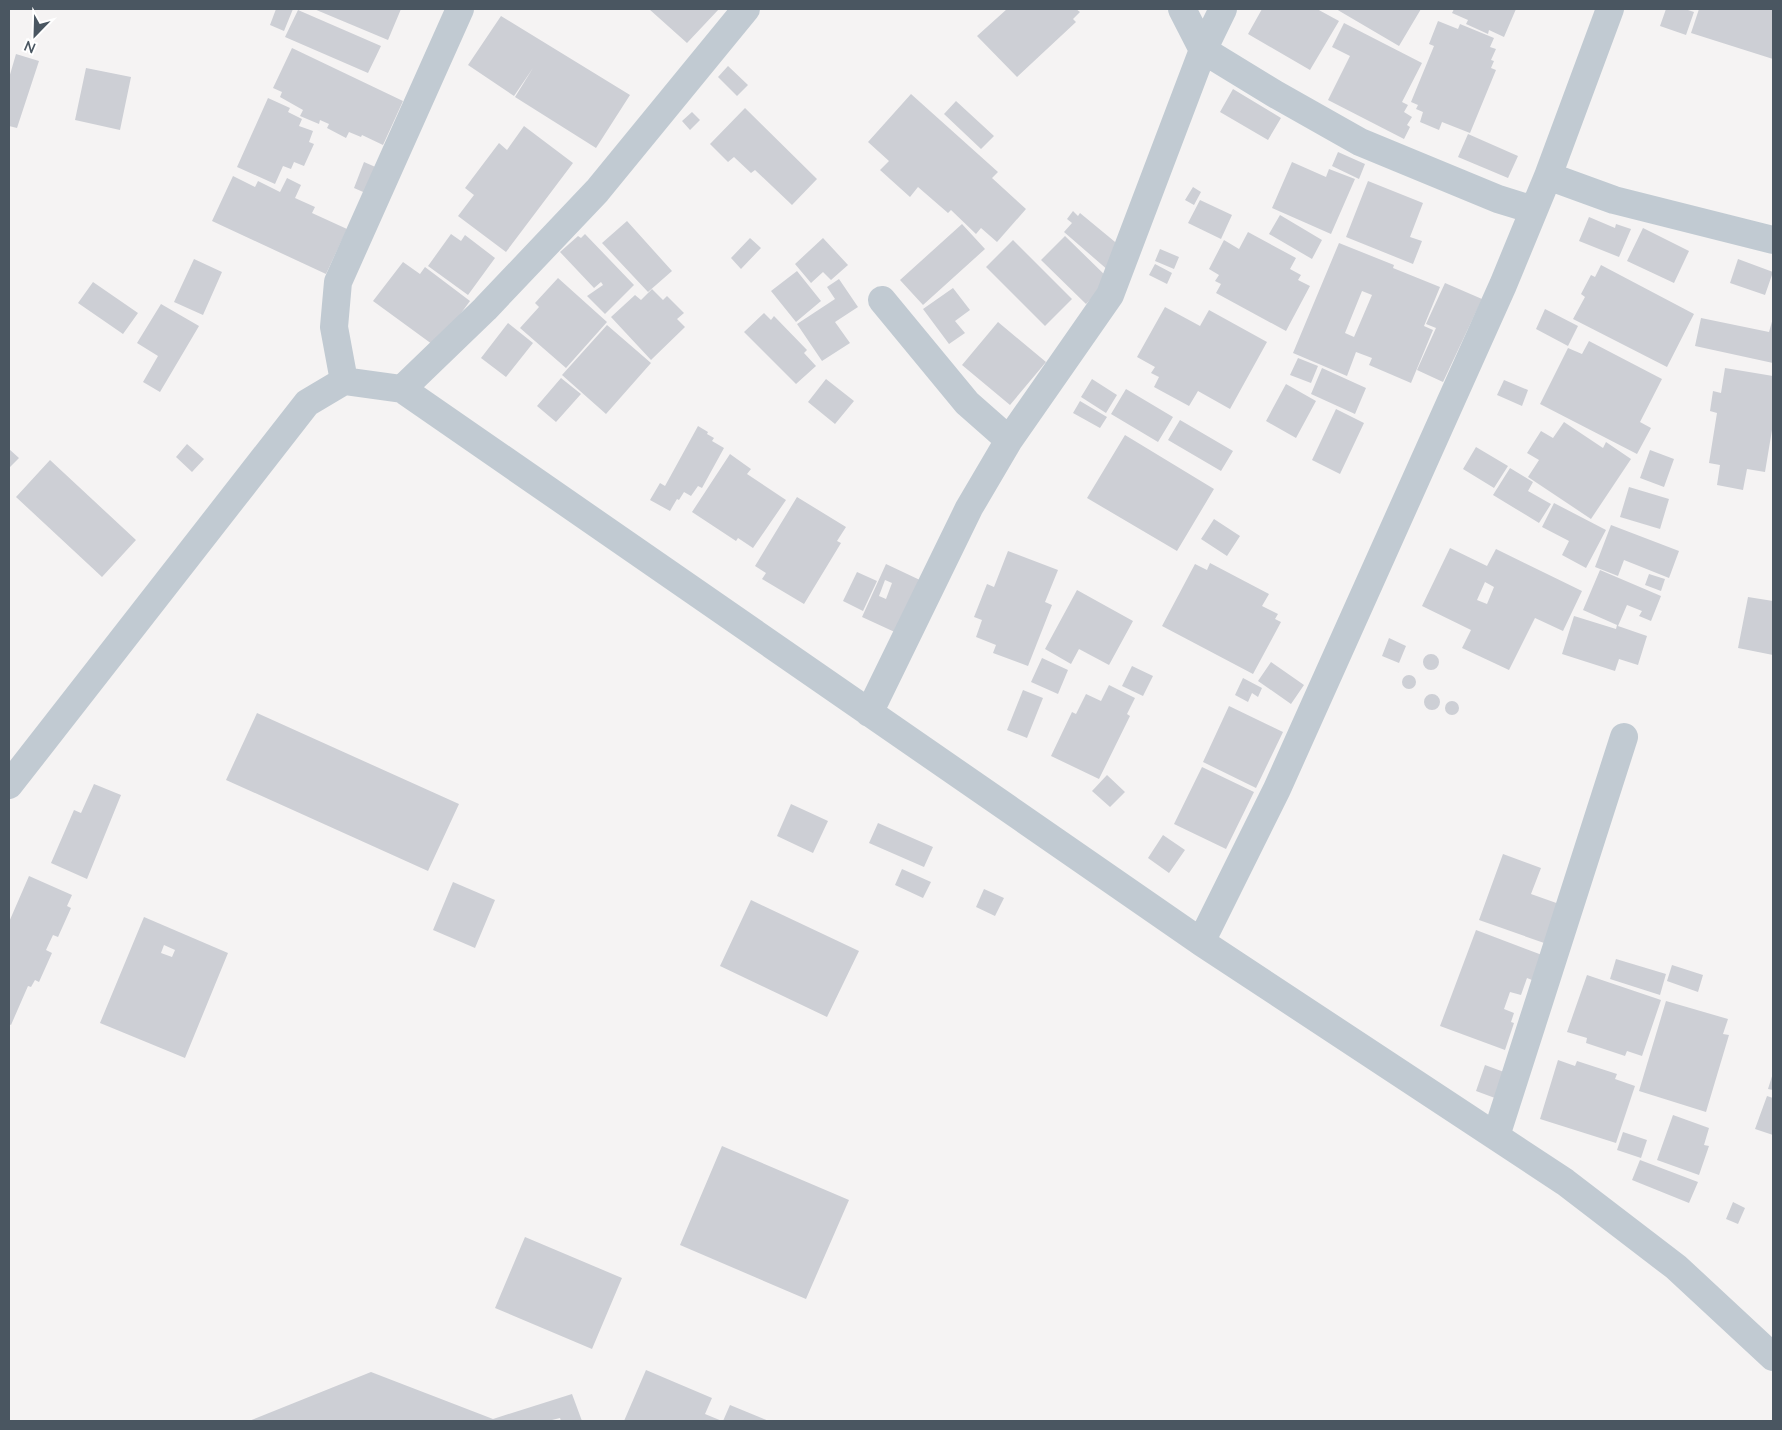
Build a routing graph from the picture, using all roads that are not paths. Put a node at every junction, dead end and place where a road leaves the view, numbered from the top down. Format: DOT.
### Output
graph roads {
  1 [pos="460,9"];
  2 [pos="746,9"];
  3 [pos="1182,9"];
  4 [pos="1222,9"];
  5 [pos="1610,9"];
  6 [pos="1202,50"];
  7 [pos="1548,176"];
  8 [pos="1534,210"];
  9 [pos="1773,240"];
  10 [pos="882,300"];
  11 [pos="344,381"];
  12 [pos="402,389"];
  13 [pos="1009,440"];
  14 [pos="870,713"];
  15 [pos="1624,737"];
  16 [pos="9,785"];
  17 [pos="1201,942"];
  18 [pos="1496,1136"];
  19 [pos="1773,1357"];
  1 -- 11 [label="street"];
  2 -- 12 [label="street"];
  3 -- 6 [label="street"];
  4 -- 6 [label="street"];
  5 -- 7 [label="street"];
  6 -- 8 [label="street"];
  6 -- 13 [label="street"];
  7 -- 8 [label="street"];
  7 -- 9 [label="street"];
  8 -- 17 [label="street"];
  10 -- 13 [label="street"];
  11 -- 12 [label="street"];
  11 -- 16 [label="street"];
  12 -- 14 [label="street"];
  13 -- 14 [label="street"];
  14 -- 17 [label="street"];
  15 -- 18 [label="street"];
  17 -- 18 [label="street"];
  18 -- 19 [label="street"];
}
